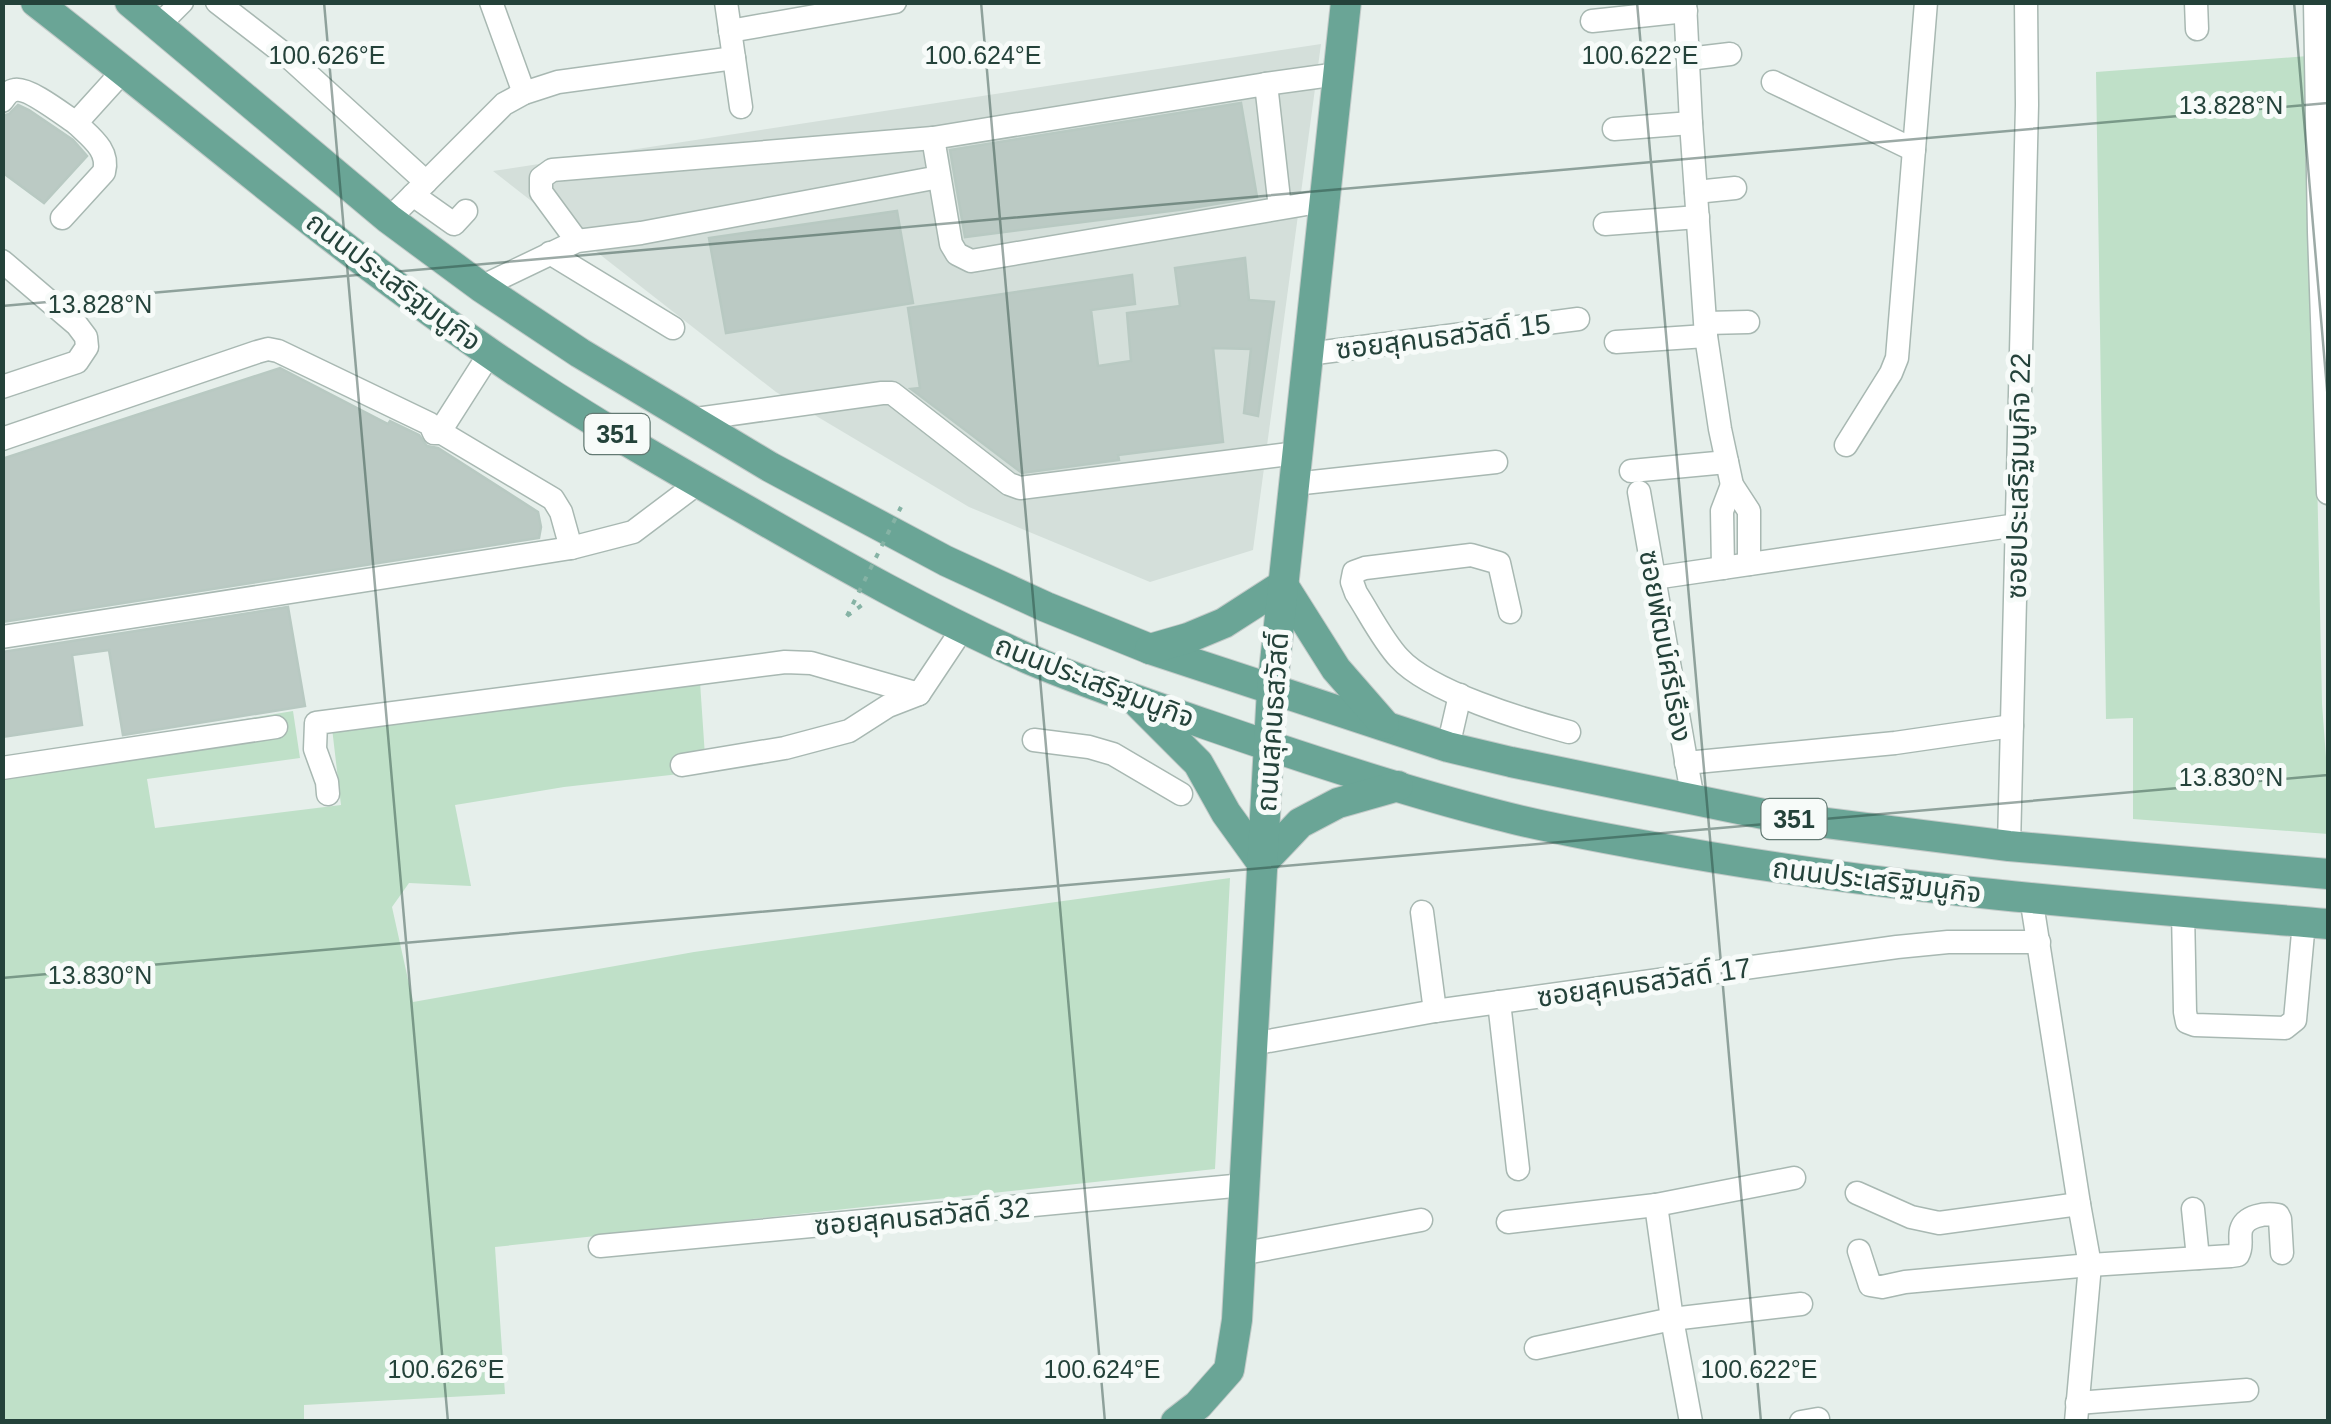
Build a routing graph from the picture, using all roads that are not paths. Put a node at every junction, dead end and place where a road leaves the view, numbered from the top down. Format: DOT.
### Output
graph roads {
  1 [pos="36,2"];
  2 [pos="130,2"];
  3 [pos="182,2"];
  4 [pos="217,2"];
  5 [pos="491,2"];
  6 [pos="726,2"];
  7 [pos="895,2"];
  8 [pos="1346,2"];
  9 [pos="1926,2"];
  10 [pos="2026,2"];
  11 [pos="2196,2"];
  12 [pos="2315,2"];
  13 [pos="1686,7"];
  14 [pos="1592,21"];
  15 [pos="158,27"];
  16 [pos="2196,30"];
  17 [pos="730,32"];
  18 [pos="1730,54"];
  19 [pos="734,58"];
  20 [pos="1688,60"];
  21 [pos="124,70"];
  22 [pos="1338,74"];
  23 [pos="1773,82"];
  24 [pos="1266,84"];
  25 [pos="524,93"];
  26 [pos="2,102"];
  27 [pos="741,107"];
  28 [pos="76,122"];
  29 [pos="1691,123"];
  30 [pos="1614,129"];
  31 [pos="933,138"];
  32 [pos="1914,150"];
  33 [pos="939,177"];
  34 [pos="1735,188"];
  35 [pos="420,189"];
  36 [pos="1696,192"];
  37 [pos="1324,202"];
  38 [pos="1280,208"];
  39 [pos="466,211"];
  40 [pos="1698,217"];
  41 [pos="62,218"];
  42 [pos="388,220"];
  43 [pos="1605,224"];
  44 [pos="2324,231"];
  45 [pos="577,241"];
  46 [pos="550,253"];
  47 [pos="2,261"];
  48 [pos="482,286"];
  49 [pos="1578,319"];
  50 [pos="1748,322"];
  51 [pos="673,328"];
  52 [pos="1706,329"];
  53 [pos="1616,342"];
  54 [pos="490,353"];
  55 [pos="1308,354"];
  56 [pos="2,387"];
  57 [pos="689,420"];
  58 [pos="439,427"];
  59 [pos="2,440"];
  60 [pos="1846,445"];
  61 [pos="1297,453"];
  62 [pos="1496,462"];
  63 [pos="1730,474"];
  64 [pos="698,483"];
  65 [pos="1294,484"];
  66 [pos="2328,493"];
  67 [pos="2017,526"];
  68 [pos="571,548"];
  69 [pos="1749,564"];
  70 [pos="1723,568"];
  71 [pos="1654,578"];
  72 [pos="1283,585"];
  73 [pos="1046,607"];
  74 [pos="1510,612"];
  75 [pos="963,628"];
  76 [pos="2,637"];
  77 [pos="1150,649"];
  78 [pos="1027,658"];
  79 [pos="1272,690"];
  80 [pos="920,694"];
  81 [pos="1460,696"];
  82 [pos="1134,699"];
  83 [pos="1386,726"];
  84 [pos="2012,726"];
  85 [pos="276,728"];
  86 [pos="1569,732"];
  87 [pos="1034,740"];
  88 [pos="1269,746"];
  89 [pos="1448,746"];
  90 [pos="1511,762"];
  91 [pos="1686,762"];
  92 [pos="682,765"];
  93 [pos="2,768"];
  94 [pos="1398,786"];
  95 [pos="328,794"];
  96 [pos="1181,794"];
  97 [pos="1693,800"];
  98 [pos="1501,816"];
  99 [pos="2009,846"];
  100 [pos="1262,863"];
  101 [pos="2328,874"];
  102 [pos="2030,897"];
  103 [pos="2183,911"];
  104 [pos="1422,912"];
  105 [pos="2316,923"];
  106 [pos="2039,942"];
  107 [pos="1500,1002"];
  108 [pos="1434,1011"];
  109 [pos="1252,1044"];
  110 [pos="1518,1168"];
  111 [pos="1794,1178"];
  112 [pos="1244,1186"];
  113 [pos="1857,1193"];
  114 [pos="2079,1204"];
  115 [pos="1656,1205"];
  116 [pos="2193,1209"];
  117 [pos="1421,1220"];
  118 [pos="1508,1222"];
  119 [pos="600,1246"];
  120 [pos="1859,1251"];
  121 [pos="2282,1253"];
  122 [pos="1240,1254"];
  123 [pos="2198,1258"];
  124 [pos="2090,1265"];
  125 [pos="1801,1304"];
  126 [pos="1672,1319"];
  127 [pos="1536,1348"];
  128 [pos="2247,1390"];
  129 [pos="2077,1412"];
  130 [pos="1176,1422"];
  131 [pos="1691,1422"];
  1 -- 21 [label="main road, ถนนประเสริฐมนูกิจ / 351"];
  2 -- 15 [label="main road, ถนนประเสริฐมนูกิจ / 351"];
  3 -- 15 [label="street"];
  4 -- 35 [label="street"];
  5 -- 25 [label="street"];
  6 -- 17 [label="street"];
  7 -- 17 [label="street"];
  8 -- 22 [label="main road, ถนนสุคนธสวัสดิ์"];
  9 -- 32 [label="street"];
  10 -- 67 [label="street, ซอยประเสริฐมนูกิจ 22"];
  11 -- 16 [label="street"];
  12 -- 44 [label="street"];
  13 -- 14 [label="street"];
  13 -- 20 [label="street"];
  15 -- 42 [label="main road, ถนนประเสริฐมนูกิจ / 351"];
  17 -- 19 [label="street"];
  18 -- 20 [label="street"];
  19 -- 25 [label="street"];
  19 -- 27 [label="street"];
  20 -- 29 [label="street"];
  21 -- 28 [label="street"];
  21 -- 54 [label="main road, ถนนประเสริฐมนูกิจ / 351"];
  22 -- 24 [label="street"];
  22 -- 37 [label="main road, ถนนสุคนธสวัสดิ์"];
  23 -- 32 [label="street"];
  24 -- 31 [label="street"];
  24 -- 38 [label="street"];
  25 -- 35 [label="street"];
  26 -- 28 [label="street"];
  28 -- 41 [label="street"];
  29 -- 30 [label="street"];
  29 -- 36 [label="street"];
  31 -- 33 [label="street"];
  31 -- 45 [label="street"];
  32 -- 60 [label="street"];
  33 -- 38 [label="street"];
  33 -- 45 [label="street"];
  34 -- 36 [label="street"];
  35 -- 39 [label="street"];
  35 -- 42 [label="street"];
  36 -- 40 [label="street"];
  37 -- 38 [label="street"];
  37 -- 55 [label="main road, ถนนสุคนธสวัสดิ์"];
  40 -- 43 [label="street"];
  40 -- 52 [label="street"];
  42 -- 48 [label="main road, ถนนประเสริฐมนูกิจ / 351"];
  44 -- 66 [label="street"];
  45 -- 46 [label="street"];
  46 -- 48 [label="street"];
  46 -- 51 [label="street"];
  47 -- 56 [label="street"];
  48 -- 57 [label="main road, ถนนประเสริฐมนูกิจ / 351"];
  49 -- 55 [label="street, ซอยสุคนธสวัสดิ์ 15"];
  50 -- 52 [label="street"];
  52 -- 53 [label="street"];
  52 -- 63 [label="street"];
  54 -- 58 [label="street"];
  54 -- 64 [label="main road, ถนนประเสริฐมนูกิจ / 351"];
  55 -- 61 [label="main road, ถนนสุคนธสวัสดิ์"];
  57 -- 61 [label="street"];
  57 -- 73 [label="main road, ถนนประเสริฐมนูกิจ / 351"];
  58 -- 59 [label="street"];
  58 -- 68 [label="street"];
  61 -- 65 [label="main road, ถนนสุคนธสวัสดิ์"];
  62 -- 65 [label="street"];
  63 -- 69 [label="street"];
  63 -- 70 [label="street"];
  63 -- 71 [label="street, ซอยพัฒน์ศรีเรือง"];
  64 -- 68 [label="street"];
  64 -- 75 [label="main road, ถนนประเสริฐมนูกิจ / 351"];
  65 -- 72 [label="main road, ถนนสุคนธสวัสดิ์"];
  67 -- 69 [label="street"];
  67 -- 84 [label="street, ซอยประเสริฐมนูกิจ 22"];
  68 -- 76 [label="street"];
  69 -- 70 [label="street"];
  70 -- 71 [label="street"];
  71 -- 91 [label="street, ซอยพัฒน์ศรีเรือง"];
  72 -- 77 [label="main road"];
  72 -- 79 [label="main road, ถนนสุคนธสวัสดิ์"];
  72 -- 83 [label="main road"];
  73 -- 77 [label="main road, ถนนประเสริฐมนูกิจ / 351"];
  73 -- 78 [label="main road"];
  74 -- 81 [label="street"];
  75 -- 78 [label="main road, ถนนประเสริฐมนูกิจ / 351"];
  75 -- 80 [label="street"];
  77 -- 79 [label="main road, ถนนประเสริฐมนูกิจ / 351"];
  78 -- 82 [label="main road, ถนนประเสริฐมนูกิจ / 351"];
  79 -- 83 [label="main road, ถนนประเสริฐมนูกิจ / 351"];
  79 -- 88 [label="main road, ถนนสุคนธสวัสดิ์"];
  80 -- 92 [label="street"];
  80 -- 95 [label="street"];
  81 -- 86 [label="street"];
  81 -- 89 [label="street"];
  82 -- 88 [label="main road, ถนนประเสริฐมนูกิจ / 351"];
  82 -- 100 [label="main road"];
  83 -- 89 [label="main road, ถนนประเสริฐมนูกิจ / 351"];
  84 -- 91 [label="street"];
  84 -- 99 [label="street, ซอยประเสริฐมนูกิจ 22"];
  85 -- 93 [label="street"];
  87 -- 96 [label="street"];
  88 -- 94 [label="main road, ถนนประเสริฐมนูกิจ / 351"];
  88 -- 100 [label="main road, ถนนสุคนธสวัสดิ์"];
  89 -- 90 [label="main road, ถนนประเสริฐมนูกิจ / 351"];
  90 -- 97 [label="main road, ถนนประเสริฐมนูกิจ / 351"];
  90 -- 98 [label="main road"];
  91 -- 97 [label="street, ซอยพัฒน์ศรีเรือง"];
  94 -- 98 [label="main road, ถนนประเสริฐมนูกิจ / 351"];
  94 -- 100 [label="main road"];
  97 -- 99 [label="main road, ถนนประเสริฐมนูกิจ / 351"];
  98 -- 102 [label="main road, ถนนประเสริฐมนูกิจ / 351"];
  99 -- 101 [label="main road, ถนนประเสริฐมนูกิจ / 351"];
  100 -- 109 [label="main road, ถนนสุคนธสวัสดิ์"];
  102 -- 103 [label="main road, ถนนประเสริฐมนูกิจ / 351"];
  102 -- 106 [label="street"];
  103 -- 105 [label="main road, ถนนประเสริฐมนูกิจ / 351"];
  103 -- 105 [label="street"];
  104 -- 108 [label="street"];
  106 -- 107 [label="street, ซอยสุคนธสวัสดิ์ 17"];
  106 -- 114 [label="street"];
  107 -- 108 [label="street, ซอยสุคนธสวัสดิ์ 17"];
  107 -- 110 [label="street"];
  108 -- 109 [label="street, ซอยสุคนธสวัสดิ์ 17"];
  109 -- 112 [label="main road, ถนนสุคนธสวัสดิ์"];
  111 -- 115 [label="street"];
  112 -- 119 [label="street, ซอยสุคนธสวัสดิ์ 32"];
  112 -- 122 [label="main road, ถนนสุคนธสวัสดิ์"];
  113 -- 114 [label="street"];
  114 -- 124 [label="street"];
  115 -- 118 [label="street"];
  115 -- 126 [label="street"];
  116 -- 123 [label="street"];
  117 -- 122 [label="street"];
  120 -- 124 [label="street"];
  121 -- 123 [label="street"];
  122 -- 130 [label="main road, ถนนสุคนธสวัสดิ์"];
  123 -- 124 [label="street"];
  124 -- 129 [label="street"];
  125 -- 126 [label="street"];
  126 -- 127 [label="street"];
  126 -- 131 [label="street"];
  128 -- 129 [label="street"];
}
